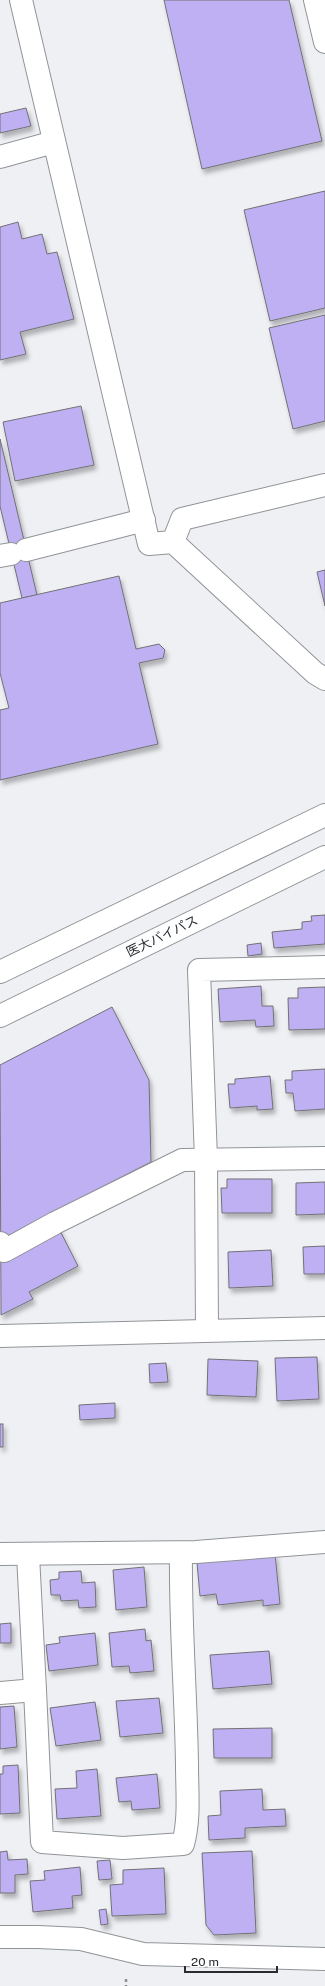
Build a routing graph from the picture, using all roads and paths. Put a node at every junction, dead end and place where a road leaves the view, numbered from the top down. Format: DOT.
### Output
graph roads {
  1 [pos="20,0"];
  2 [pos="315,0"];
  3 [pos="325,42"];
  4 [pos="54,142"];
  5 [pos="0,157"];
  6 [pos="325,485"];
  7 [pos="144,520"];
  8 [pos="173,542"];
  9 [pos="12,553"];
  10 [pos="325,679"];
  11 [pos="325,815"];
  12 [pos="325,856"];
  13 [pos="325,967"];
  14 [pos="0,972"];
  15 [pos="0,1016"];
  16 [pos="325,1158"];
  17 [pos="206,1159"];
  18 [pos="0,1243"];
  19 [pos="325,1328"];
  20 [pos="207,1330"];
  21 [pos="0,1336"];
  22 [pos="325,1542"];
  23 [pos="181,1553"];
  24 [pos="0,1554"];
  25 [pos="28,1555"];
  26 [pos="35,1690"];
  27 [pos="0,1693"];
  28 [pos="0,1937"];
  29 [pos="325,1959"];
  1 -- 4 [label="street"];
  2 -- 3 [label="street"];
  4 -- 5 [label="street"];
  4 -- 7 [label="street"];
  6 -- 8 [label="street"];
  7 -- 8 [label="street"];
  7 -- 9 [label="street"];
  8 -- 10 [label="street"];
  11 -- 14 [label="street"];
  12 -- 15 [label="street, 医大バイパス"];
  13 -- 17 [label="street"];
  16 -- 17 [label="street"];
  17 -- 18 [label="street"];
  17 -- 20 [label="street"];
  19 -- 20 [label="street"];
  20 -- 21 [label="street"];
  22 -- 23 [label="street"];
  23 -- 25 [label="street"];
  23 -- 26 [label="street"];
  24 -- 25 [label="street"];
  25 -- 26 [label="street"];
  26 -- 27 [label="street"];
  28 -- 29 [label="street"];
}
